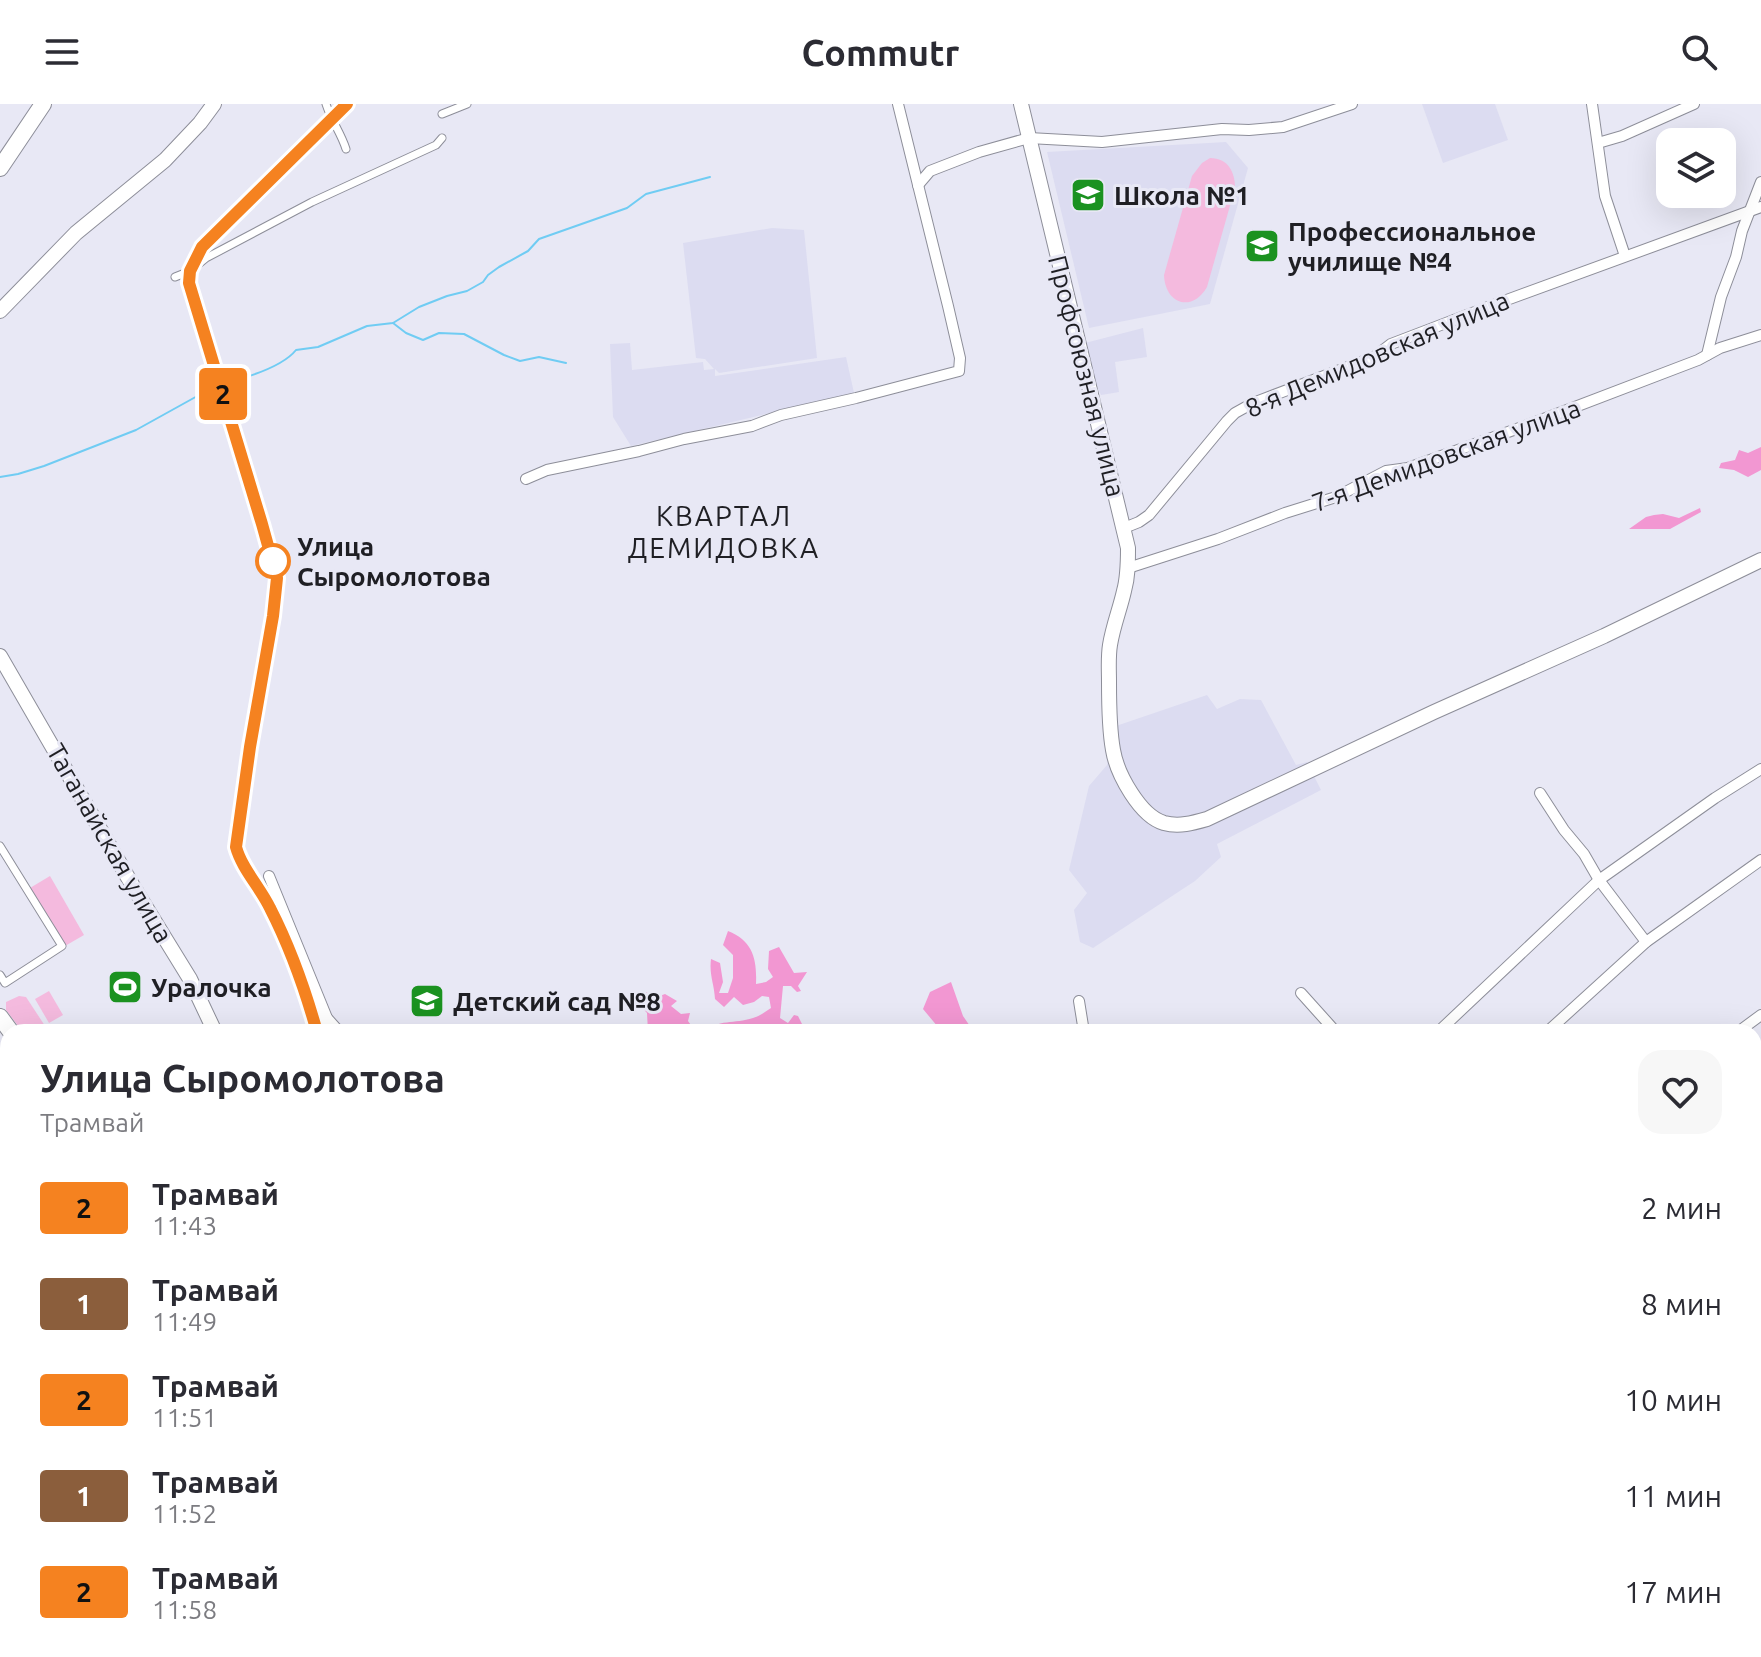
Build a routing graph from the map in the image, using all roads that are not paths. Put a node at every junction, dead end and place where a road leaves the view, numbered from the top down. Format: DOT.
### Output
graph roads {
  1 [pos="43,104"];
  2 [pos="214,104"];
  3 [pos="326,104"];
  4 [pos="467,104"];
  5 [pos="898,104"];
  6 [pos="1021,104"];
  7 [pos="1352,104"];
  8 [pos="1592,104"];
  9 [pos="1694,104"];
  10 [pos="442,114"];
  11 [pos="442,138"];
  12 [pos="1029,138"];
  13 [pos="1598,143"];
  14 [pos="346,149"];
  15 [pos="0,168"];
  16 [pos="1761,182"];
  17 [pos="918,185"];
  18 [pos="1761,207"];
  19 [pos="1749,212"];
  20 [pos="1625,256"];
  21 [pos="175,277"];
  22 [pos="0,311"];
  23 [pos="1761,335"];
  24 [pos="1707,355"];
  25 [pos="526,479"];
  26 [pos="1124,528"];
  27 [pos="1761,560"];
  28 [pos="1128,568"];
  29 [pos="0,656"];
  30 [pos="1761,769"];
  31 [pos="1540,793"];
  32 [pos="0,846"];
  33 [pos="1761,860"];
  34 [pos="269,876"];
  35 [pos="1599,880"];
  36 [pos="1646,942"];
  37 [pos="0,975"];
  38 [pos="1301,993"];
  39 [pos="1079,1001"];
  40 [pos="327,1018"];
  41 [pos="211,1024"];
  42 [pos="327,1024"];
  43 [pos="332,1024"];
  44 [pos="1083,1024"];
  45 [pos="1329,1024"];
  46 [pos="1446,1024"];
  47 [pos="1556,1024"];
  1 -- 15 [label="main road"];
  2 -- 22 [label="main road"];
  3 -- 14 [label="street"];
  4 -- 10 [label="street"];
  5 -- 17 [label="street"];
  6 -- 12 [label="main road, Профсоюзная улица"];
  7 -- 12 [label="street"];
  8 -- 13 [label="street"];
  9 -- 13 [label="street"];
  11 -- 21 [label="street"];
  12 -- 17 [label="street"];
  12 -- 26 [label="main road, Профсоюзная улица"];
  13 -- 20 [label="street"];
  16 -- 19 [label="street"];
  17 -- 25 [label="street"];
  18 -- 19 [label="street, 8-я Демидовская улица"];
  19 -- 20 [label="street, 8-я Демидовская улица"];
  19 -- 24 [label="street"];
  20 -- 26 [label="street, 8-я Демидовская улица"];
  23 -- 24 [label="street, 7-я Демидовская улица"];
  24 -- 28 [label="street, 7-я Демидовская улица"];
  26 -- 28 [label="main road, Профсоюзная улица"];
  27 -- 28 [label="main road, Профсоюзная улица"];
  29 -- 41 [label="main road, Таганайская улица"];
  30 -- 35 [label="street"];
  31 -- 35 [label="street"];
  32 -- 37 [label="street"];
  33 -- 36 [label="street"];
  34 -- 40 [label="street"];
  35 -- 36 [label="street"];
  35 -- 46 [label="street"];
  36 -- 47 [label="street"];
  38 -- 45 [label="street"];
  39 -- 44 [label="street"];
  40 -- 42 [label="street"];
  40 -- 43 [label="street"];
}
